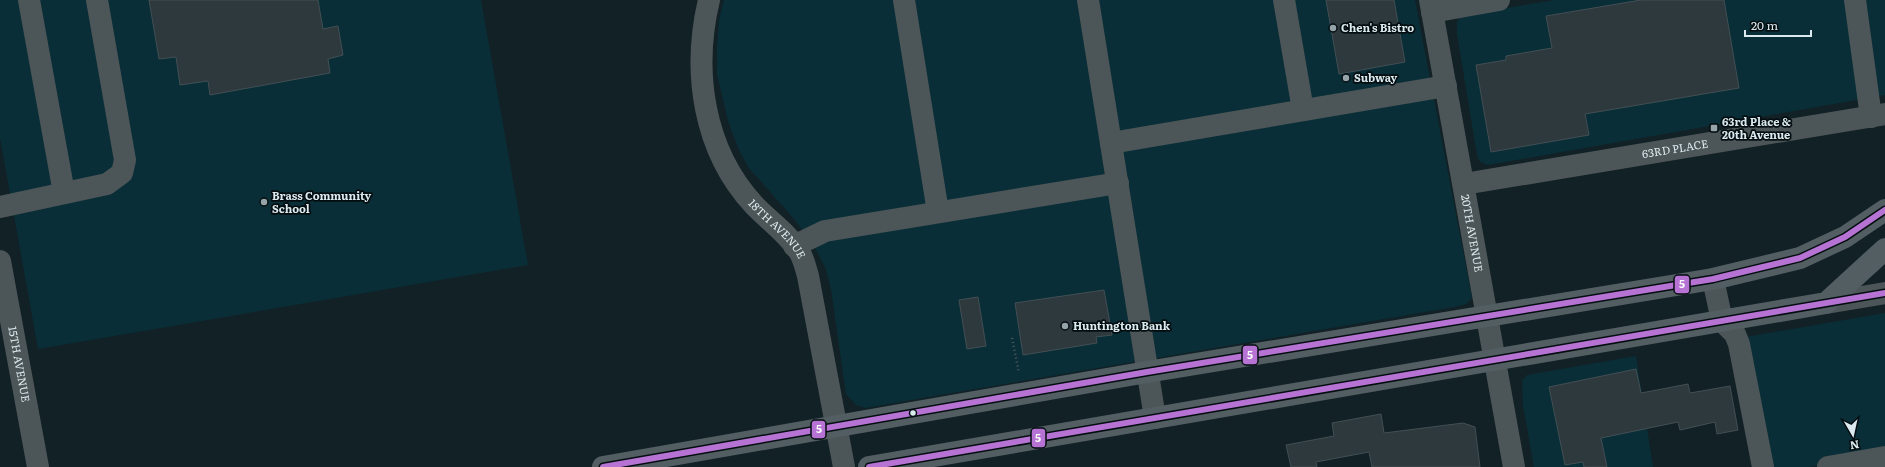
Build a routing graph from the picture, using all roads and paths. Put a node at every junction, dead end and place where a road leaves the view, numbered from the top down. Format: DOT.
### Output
graph roads {
  1 [pos="29,0"];
  2 [pos="97,0"];
  3 [pos="709,0"];
  4 [pos="904,0"];
  5 [pos="1088,0"];
  6 [pos="1284,0"];
  7 [pos="1499,0"];
  8 [pos="1855,0"];
  9 [pos="1431,6"];
  10 [pos="1446,86"];
  11 [pos="1303,110"];
  12 [pos="1878,115"];
  13 [pos="1111,143"];
  14 [pos="1118,183"];
  15 [pos="1464,184"];
  16 [pos="64,193"];
  17 [pos="0,207"];
  18 [pos="1885,210"];
  19 [pos="938,212"];
  20 [pos="794,246"];
  21 [pos="1885,249"];
  22 [pos="0,261"];
  23 [pos="1713,279"];
  24 [pos="1885,293"];
  25 [pos="1826,303"];
  26 [pos="1487,316"];
  27 [pos="1722,321"];
  28 [pos="1012,338"];
  29 [pos="1496,359"];
  30 [pos="1147,372"];
  31 [pos="1019,374"];
  32 [pos="1155,418"];
  33 [pos="836,425"];
  34 [pos="1885,457"];
  35 [pos="38,467"];
  36 [pos="603,467"];
  37 [pos="844,467"];
  38 [pos="869,467"];
  39 [pos="1514,467"];
  40 [pos="1763,467"];
  41 [pos="1828,467"];
  1 -- 16 [label="street"];
  2 -- 16 [label="street"];
  3 -- 20 [label="street, 18TH AVENUE"];
  4 -- 19 [label="street"];
  5 -- 13 [label="street"];
  6 -- 11 [label="street"];
  7 -- 9 [label="street"];
  8 -- 12 [label="street"];
  9 -- 10 [label="street, 20TH AVENUE"];
  10 -- 11 [label="street"];
  10 -- 15 [label="street, 20TH AVENUE"];
  11 -- 13 [label="street"];
  12 -- 15 [label="street, 63RD PLACE"];
  13 -- 14 [label="street"];
  14 -- 19 [label="street"];
  14 -- 30 [label="street"];
  15 -- 26 [label="street, 20TH AVENUE"];
  16 -- 17 [label="street"];
  18 -- 23 [label="main road"];
  19 -- 20 [label="street"];
  20 -- 33 [label="street, 18TH AVENUE"];
  21 -- 25 [label="main road"];
  22 -- 35 [label="street, 15TH AVENUE"];
  23 -- 26 [label="main road"];
  23 -- 27 [label="street"];
  24 -- 25 [label="street"];
  25 -- 27 [label="main road"];
  26 -- 29 [label="street, 20TH AVENUE"];
  26 -- 30 [label="main road"];
  27 -- 29 [label="main road"];
  27 -- 40 [label="street"];
  28 -- 31 [label="path"];
  29 -- 32 [label="main road"];
  29 -- 39 [label="street, 20TH AVENUE"];
  30 -- 32 [label="street"];
  30 -- 33 [label="main road"];
  32 -- 38 [label="main road"];
  33 -- 36 [label="main road"];
  33 -- 37 [label="street, 18TH AVENUE"];
  34 -- 41 [label="street"];
}
